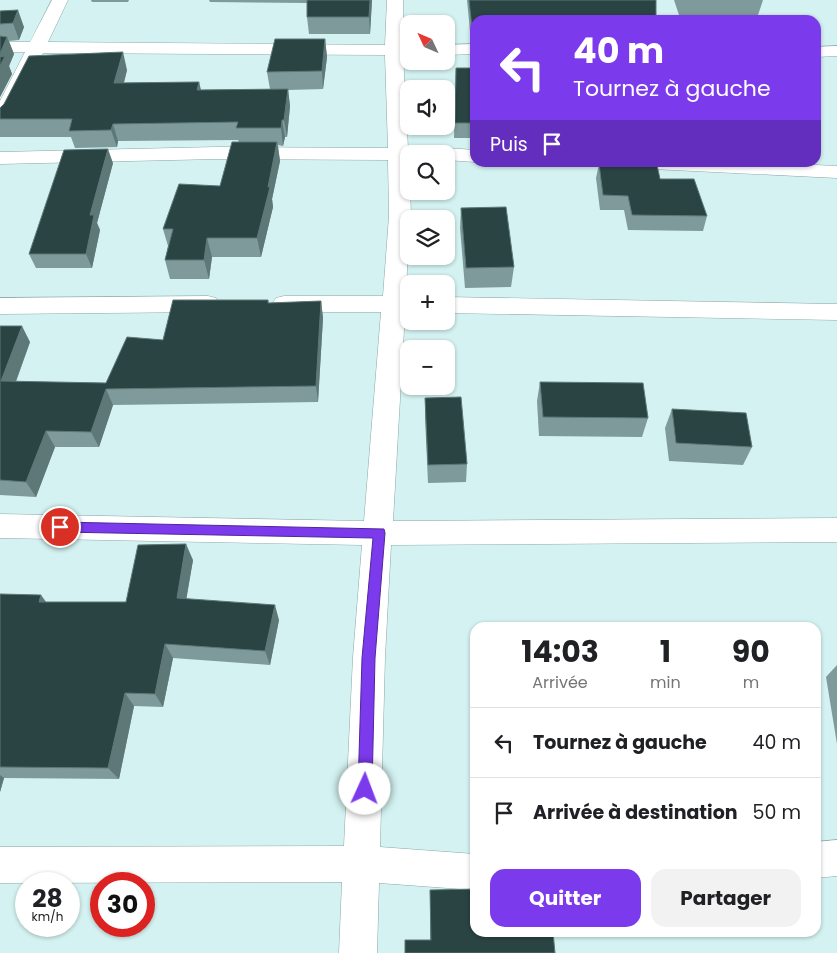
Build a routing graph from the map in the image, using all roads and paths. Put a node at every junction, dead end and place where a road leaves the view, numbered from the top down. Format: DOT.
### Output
graph roads {
  1 [pos="60,0"];
  2 [pos="395,0"];
  3 [pos="400,42"];
  4 [pos="0,47"];
  5 [pos="36,47"];
  6 [pos="400,50"];
  7 [pos="455,50"];
  8 [pos="470,50"];
  9 [pos="837,51"];
  10 [pos="821,52"];
  11 [pos="401,70"];
  12 [pos="0,120"];
  13 [pos="399,152"];
  14 [pos="455,155"];
  15 [pos="470,156"];
  16 [pos="0,158"];
  17 [pos="720,167"];
  18 [pos="837,172"];
  19 [pos="401,275"];
  20 [pos="234,304"];
  21 [pos="264,304"];
  22 [pos="400,304"];
  23 [pos="455,305"];
  24 [pos="0,306"];
  25 [pos="837,312"];
  26 [pos="400,314"];
  27 [pos="0,526"];
  28 [pos="837,530"];
  29 [pos="379,533"];
  30 [pos="837,858"];
  31 [pos="821,860"];
  32 [pos="362,864"];
  33 [pos="0,865"];
  34 [pos="470,872"];
  35 [pos="358,953"];
  1 -- 5 [label="street"];
  2 -- 3 [label="street"];
  4 -- 5 [label="street"];
  5 -- 6 [label="street"];
  5 -- 12 [label="street"];
  7 -- 8 [label="street"];
  9 -- 10 [label="street"];
  11 -- 13 [label="street"];
  13 -- 16 [label="street"];
  13 -- 19 [label="street"];
  14 -- 15 [label="street"];
  17 -- 18 [label="street"];
  20 -- 24 [label="street"];
  21 -- 22 [label="street"];
  23 -- 25 [label="street"];
  26 -- 29 [label="street"];
  27 -- 29 [label="street"];
  28 -- 29 [label="street"];
  29 -- 32 [label="street"];
  30 -- 31 [label="street"];
  32 -- 33 [label="street"];
  32 -- 34 [label="street"];
  32 -- 35 [label="street"];
}
